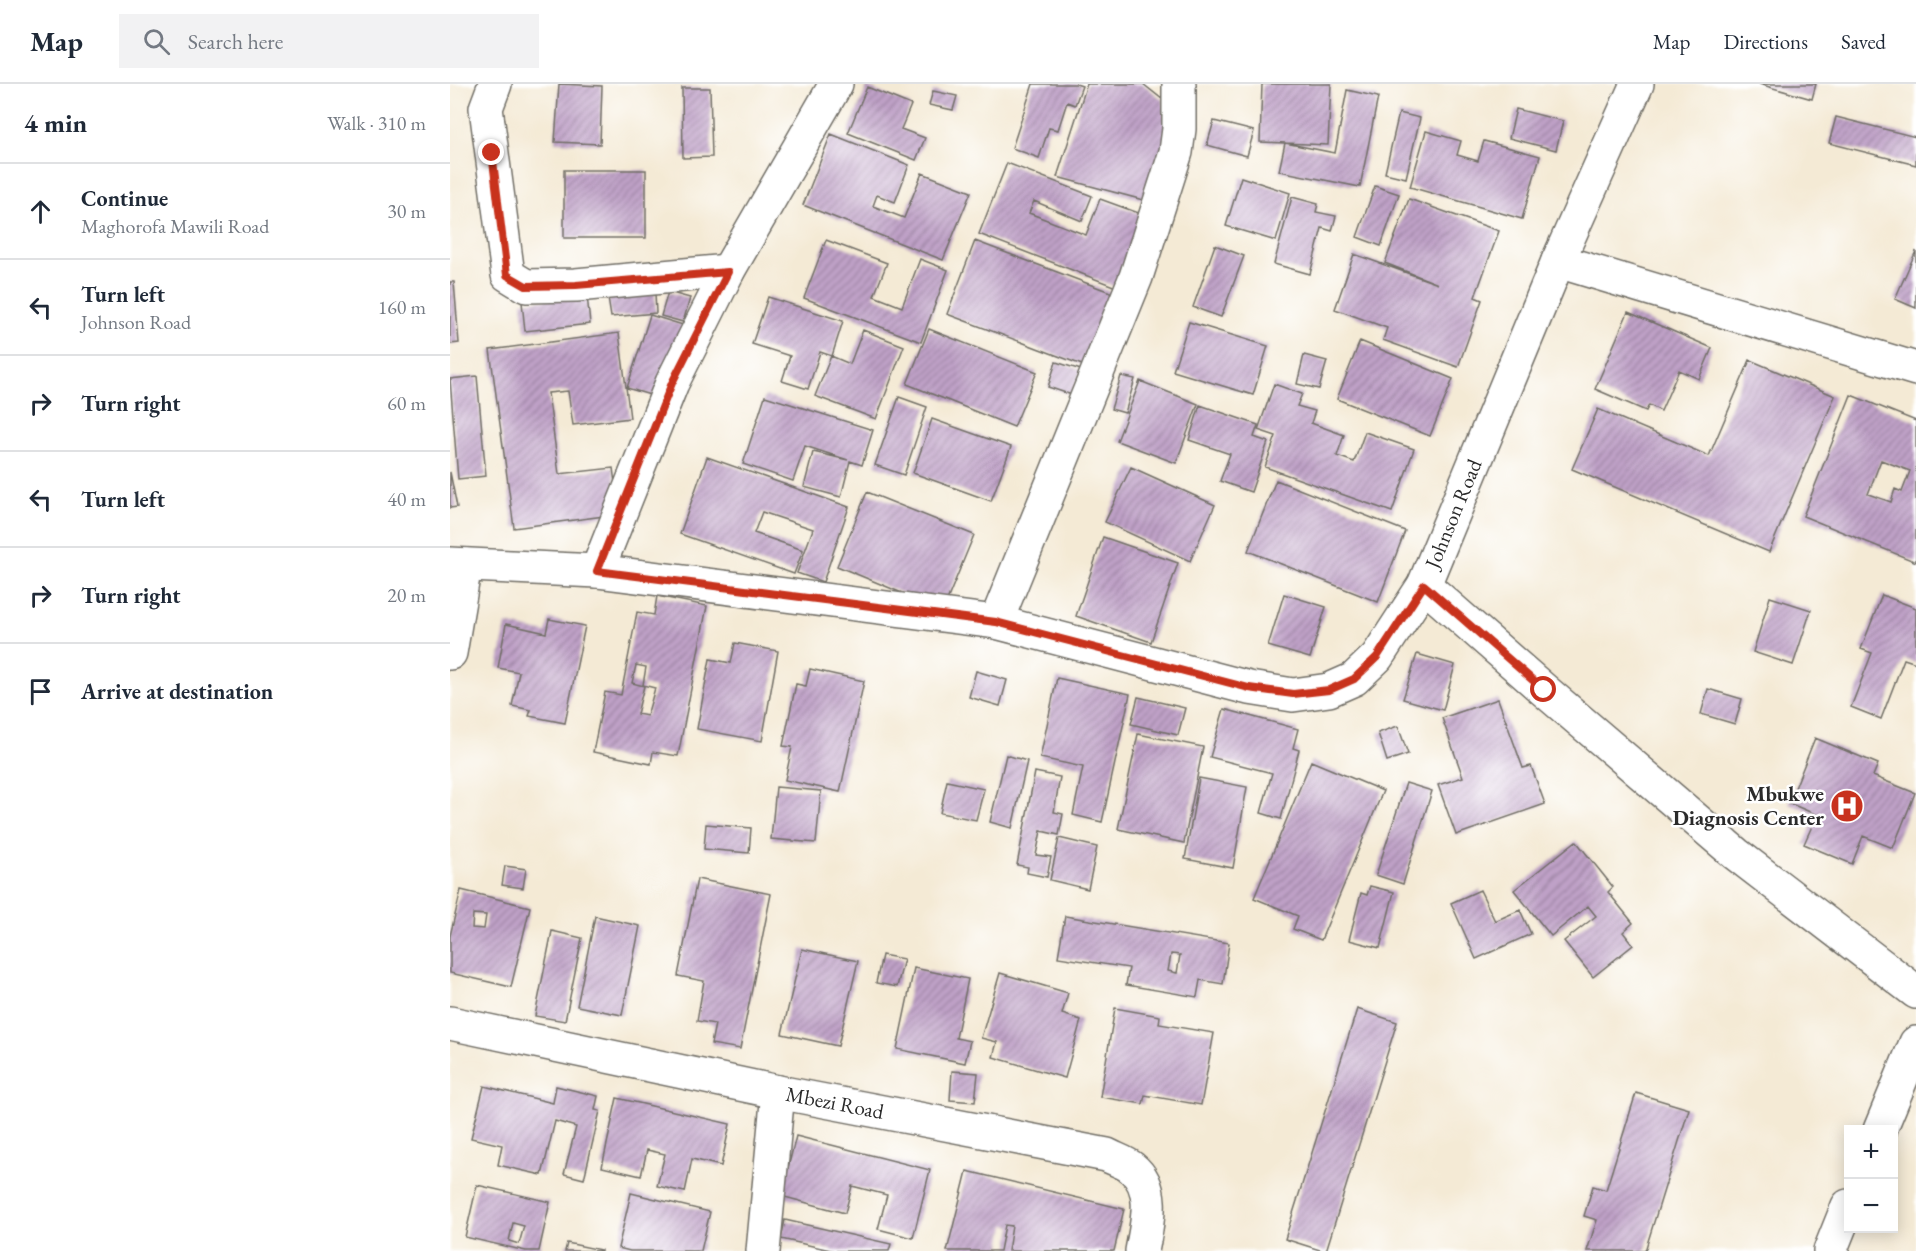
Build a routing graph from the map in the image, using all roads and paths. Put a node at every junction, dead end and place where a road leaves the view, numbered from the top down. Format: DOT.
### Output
graph roads {
  1 [pos="495,84"];
  2 [pos="836,84"];
  3 [pos="1179,84"];
  4 [pos="1637,84"];
  5 [pos="1558,261"];
  6 [pos="728,272"];
  7 [pos="1916,369"];
  8 [pos="457,565"];
  9 [pos="597,571"];
  10 [pos="1424,585"];
  11 [pos="996,622"];
  12 [pos="450,653"];
  13 [pos="1916,992"];
  14 [pos="450,1023"];
  15 [pos="1916,1043"];
  16 [pos="778,1092"];
  17 [pos="1882,1125"];
  18 [pos="1844,1216"];
  19 [pos="763,1251"];
  20 [pos="1142,1251"];
  21 [pos="1830,1251"];
  1 -- 6 [label="street"];
  2 -- 6 [label="street"];
  3 -- 11 [label="street"];
  4 -- 5 [label="street, Johnson Road"];
  5 -- 7 [label="street"];
  5 -- 10 [label="street, Johnson Road"];
  6 -- 9 [label="street"];
  8 -- 9 [label="street, Johnson Road"];
  8 -- 12 [label="street"];
  9 -- 11 [label="street, Johnson Road"];
  10 -- 11 [label="street, Johnson Road"];
  10 -- 13 [label="street"];
  14 -- 16 [label="street, Mbezi Road"];
  15 -- 17 [label="street"];
  16 -- 19 [label="street"];
  16 -- 20 [label="street, Mbezi Road"];
  18 -- 21 [label="street"];
}
